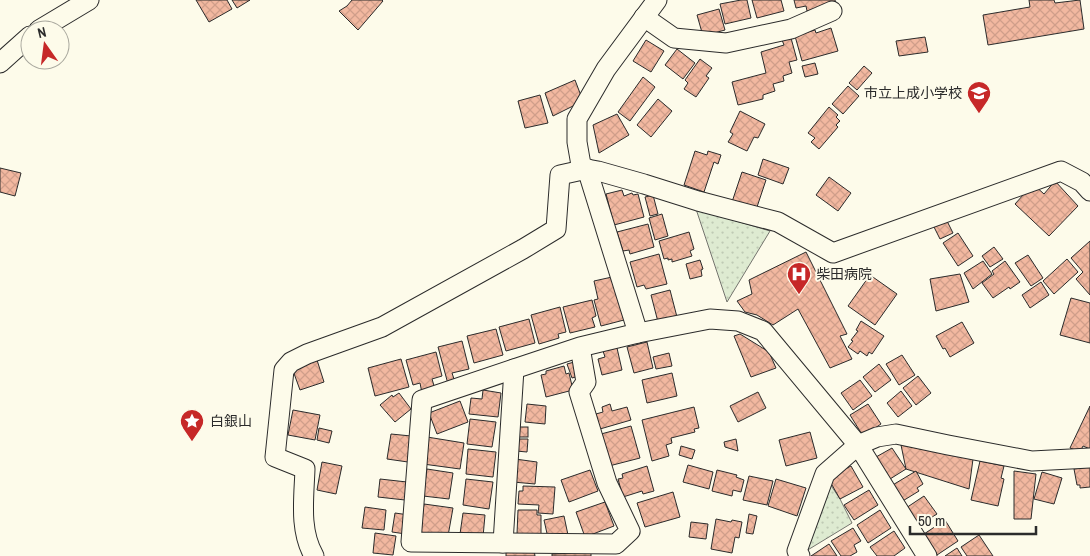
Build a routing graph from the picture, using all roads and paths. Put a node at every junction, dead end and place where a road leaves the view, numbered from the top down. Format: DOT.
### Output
graph roads {
  1 [pos="90,0"];
  2 [pos="657,0"];
  3 [pos="832,11"];
  4 [pos="644,17"];
  5 [pos="56,20"];
  6 [pos="20,45"];
  7 [pos="0,63"];
  8 [pos="587,170"];
  9 [pos="1090,191"];
  10 [pos="638,333"];
  11 [pos="580,347"];
  12 [pos="514,368"];
  13 [pos="858,445"];
  14 [pos="1090,458"];
  15 [pos="503,544"];
  16 [pos="314,556"];
  17 [pos="800,556"];
  18 [pos="927,556"];
  1 -- 5 [label="street"];
  2 -- 4 [label="street"];
  3 -- 4 [label="street"];
  4 -- 8 [label="street"];
  6 -- 7 [label="street"];
  8 -- 9 [label="street"];
  8 -- 10 [label="street"];
  8 -- 16 [label="street"];
  10 -- 11 [label="street"];
  10 -- 13 [label="street"];
  11 -- 12 [label="street"];
  11 -- 15 [label="street"];
  12 -- 15 [label="street"];
  12 -- 15 [label="street"];
  13 -- 14 [label="street"];
  13 -- 17 [label="street"];
  13 -- 18 [label="street"];
}
